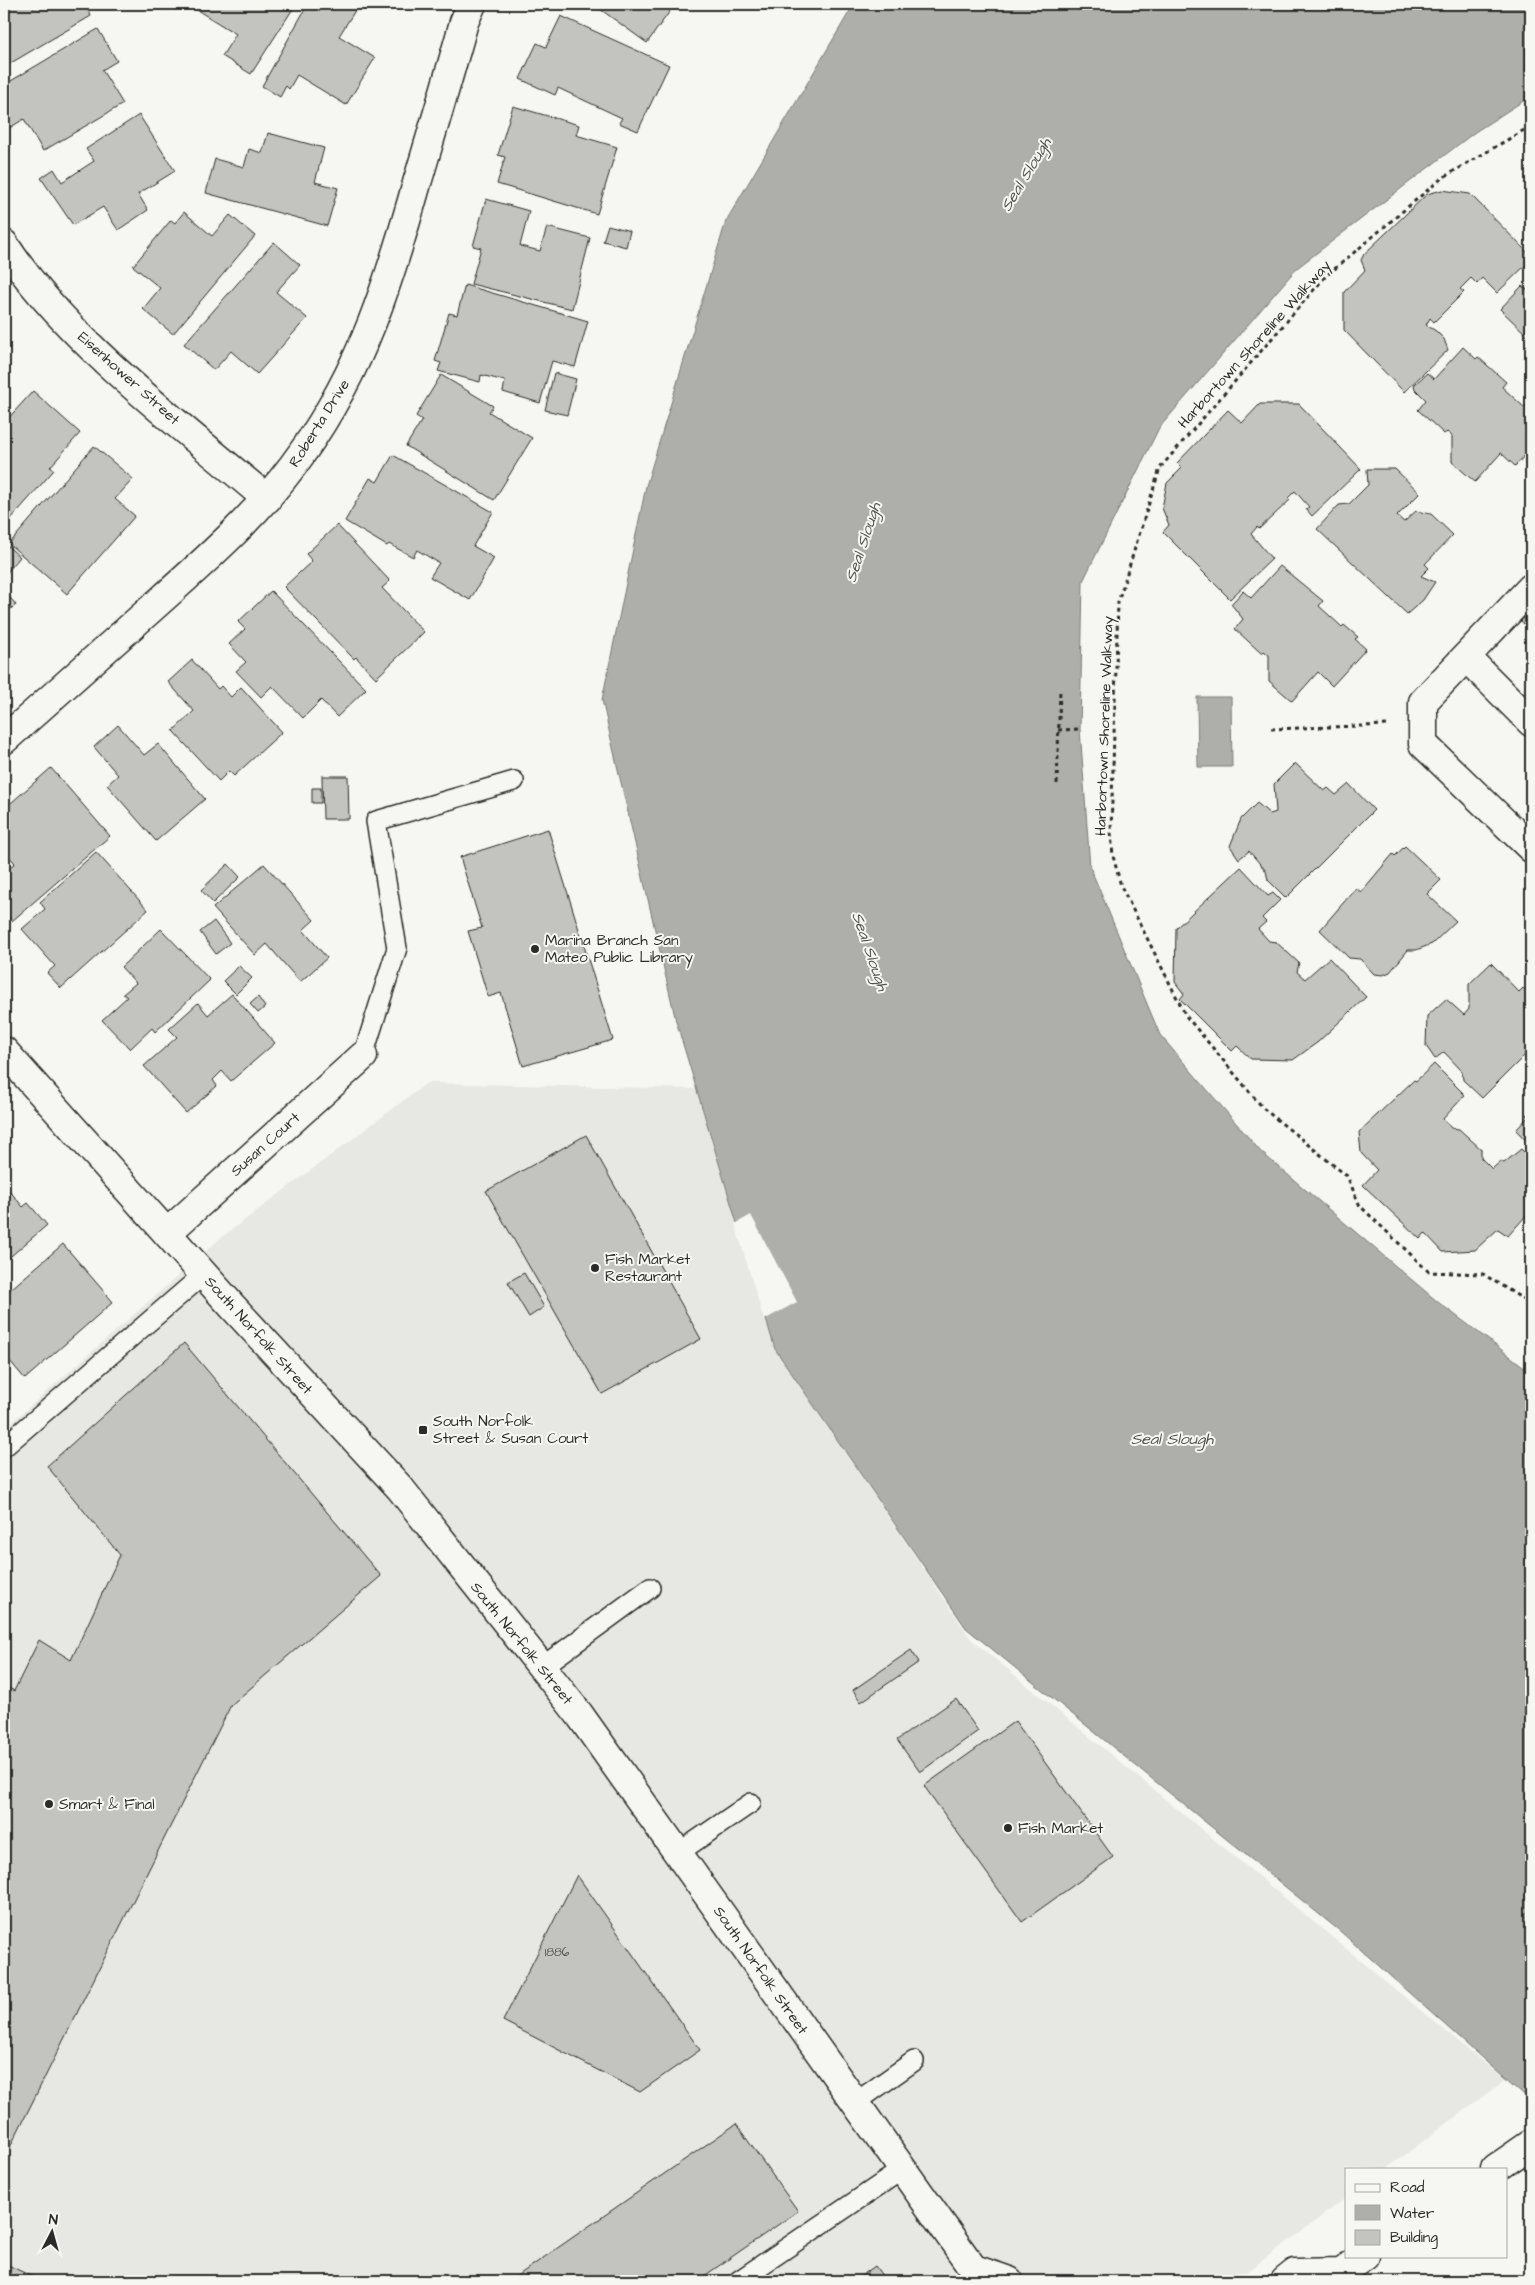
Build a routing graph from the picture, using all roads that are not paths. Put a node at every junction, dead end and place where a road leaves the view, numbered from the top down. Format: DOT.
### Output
graph roads {
  1 [pos="472,4"];
  2 [pos="4,244"];
  3 [pos="266,499"];
  4 [pos="1531,588"];
  5 [pos="1466,657"];
  6 [pos="1531,722"];
  7 [pos="4,740"];
  8 [pos="514,781"];
  9 [pos="1531,848"];
  10 [pos="4,1051"];
  11 [pos="363,1056"];
  12 [pos="167,1233"];
  13 [pos="204,1274"];
  14 [pos="4,1447"];
  15 [pos="650,1588"];
  16 [pos="542,1667"];
  17 [pos="751,1803"];
  18 [pos="678,1853"];
  19 [pos="914,2061"];
  20 [pos="855,2103"];
  21 [pos="1531,2144"];
  22 [pos="1496,2168"];
  23 [pos="903,2170"];
  24 [pos="1362,2258"];
  25 [pos="977,2277"];
  26 [pos="1339,2277"];
  27 [pos="738,2281"];
  28 [pos="1009,2281"];
  29 [pos="1285,2281"];
  1 -- 3 [label="street, Roberta Drive"];
  2 -- 3 [label="street, Eisenhower Street"];
  3 -- 7 [label="street, Roberta Drive"];
  4 -- 5 [label="street"];
  5 -- 6 [label="street"];
  5 -- 9 [label="street"];
  8 -- 11 [label="lane"];
  10 -- 12 [label="street, South Norfolk Street"];
  11 -- 12 [label="street, Susan Court"];
  12 -- 13 [label="street, South Norfolk Street"];
  13 -- 14 [label="lane"];
  13 -- 16 [label="street, South Norfolk Street"];
  15 -- 16 [label="lane"];
  16 -- 18 [label="street, South Norfolk Street"];
  17 -- 18 [label="lane"];
  18 -- 20 [label="street, South Norfolk Street"];
  19 -- 20 [label="lane"];
  20 -- 23 [label="street, South Norfolk Street"];
  21 -- 22 [label="street"];
  23 -- 25 [label="street, South Norfolk Street"];
  23 -- 27 [label="lane"];
  24 -- 26 [label="street"];
  25 -- 28 [label="street"];
  26 -- 29 [label="street"];
}
